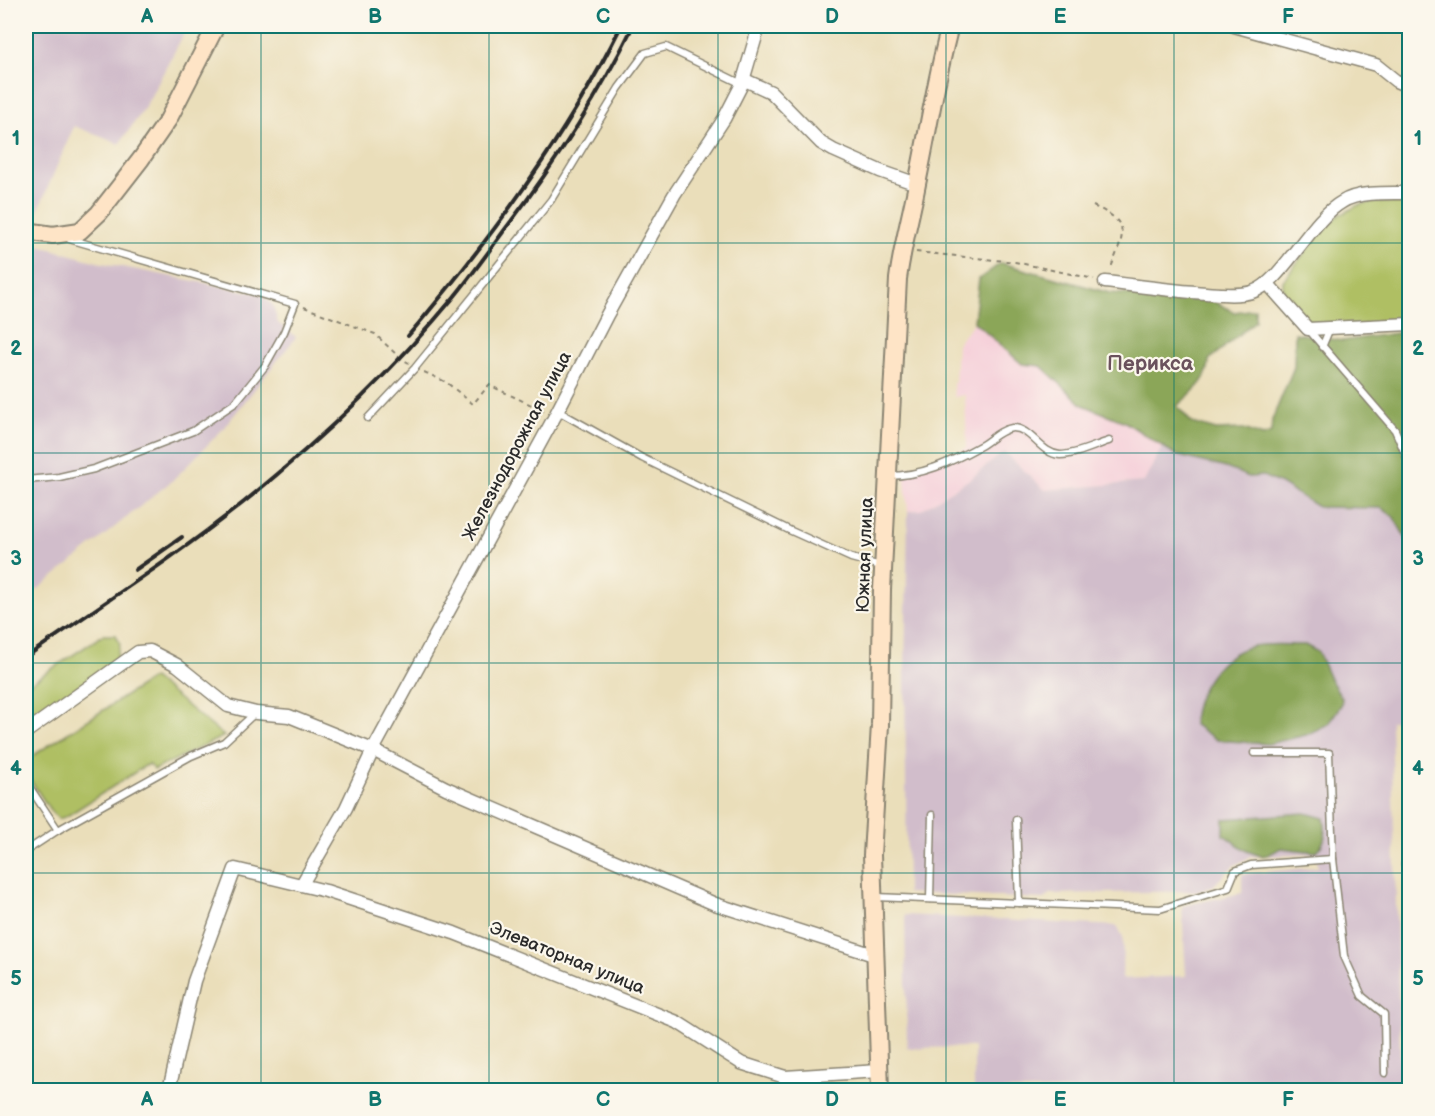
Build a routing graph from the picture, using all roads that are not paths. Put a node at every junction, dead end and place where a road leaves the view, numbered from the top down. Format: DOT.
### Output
graph roads {
  1 [pos="216,26"];
  2 [pos="759,26"];
  3 [pos="950,26"];
  4 [pos="1234,26"];
  5 [pos="744,82"];
  6 [pos="1410,87"];
  7 [pos="917,184"];
  8 [pos="1410,193"];
  9 [pos="26,231"];
  10 [pos="53,235"];
  11 [pos="1105,282"];
  12 [pos="1268,284"];
  13 [pos="1410,324"];
  14 [pos="1331,326"];
  15 [pos="1308,328"];
  16 [pos="1322,347"];
  17 [pos="557,411"];
  18 [pos="368,418"];
  19 [pos="1109,441"];
  20 [pos="1410,465"];
  21 [pos="888,476"];
  22 [pos="26,480"];
  23 [pos="883,567"];
  24 [pos="256,713"];
  25 [pos="26,732"];
  26 [pos="373,750"];
  27 [pos="1254,753"];
  28 [pos="26,782"];
  29 [pos="932,816"];
  30 [pos="1016,820"];
  31 [pos="58,830"];
  32 [pos="1410,839"];
  33 [pos="26,851"];
  34 [pos="1333,859"];
  35 [pos="302,884"];
  36 [pos="1410,896"];
  37 [pos="873,897"];
  38 [pos="930,899"];
  39 [pos="1019,903"];
  40 [pos="874,955"];
  41 [pos="879,1071"];
  42 [pos="1385,1073"];
  43 [pos="169,1090"];
  44 [pos="880,1090"];
  1 -- 10 [label="street"];
  2 -- 5 [label="street, Железнодорожная улица"];
  3 -- 7 [label="street, Южная улица"];
  4 -- 6 [label="street"];
  5 -- 7 [label="street"];
  5 -- 17 [label="street, Железнодорожная улица"];
  5 -- 18 [label="lane"];
  7 -- 21 [label="street, Южная улица"];
  8 -- 12 [label="street"];
  9 -- 10 [label="street"];
  10 -- 22 [label="lane"];
  11 -- 12 [label="street"];
  12 -- 15 [label="street"];
  13 -- 14 [label="street"];
  14 -- 15 [label="street"];
  14 -- 16 [label="lane"];
  15 -- 16 [label="lane"];
  16 -- 20 [label="lane"];
  17 -- 23 [label="lane"];
  17 -- 26 [label="street, Железнодорожная улица"];
  19 -- 21 [label="lane"];
  21 -- 23 [label="street, Южная улица"];
  23 -- 37 [label="street, Южная улица"];
  24 -- 25 [label="street"];
  24 -- 26 [label="street"];
  24 -- 31 [label="lane"];
  26 -- 35 [label="street, Железнодорожная улица"];
  26 -- 40 [label="street"];
  27 -- 34 [label="lane"];
  28 -- 31 [label="lane"];
  29 -- 38 [label="lane"];
  30 -- 39 [label="lane"];
  31 -- 33 [label="lane"];
  32 -- 36 [label="lane"];
  34 -- 39 [label="lane"];
  34 -- 42 [label="lane"];
  35 -- 41 [label="street, Элеваторная улица"];
  35 -- 43 [label="street, Элеваторная улица"];
  37 -- 38 [label="lane"];
  37 -- 40 [label="street, Южная улица"];
  38 -- 39 [label="lane"];
  40 -- 41 [label="street, Южная улица"];
  41 -- 44 [label="street, Южная улица"];
}
